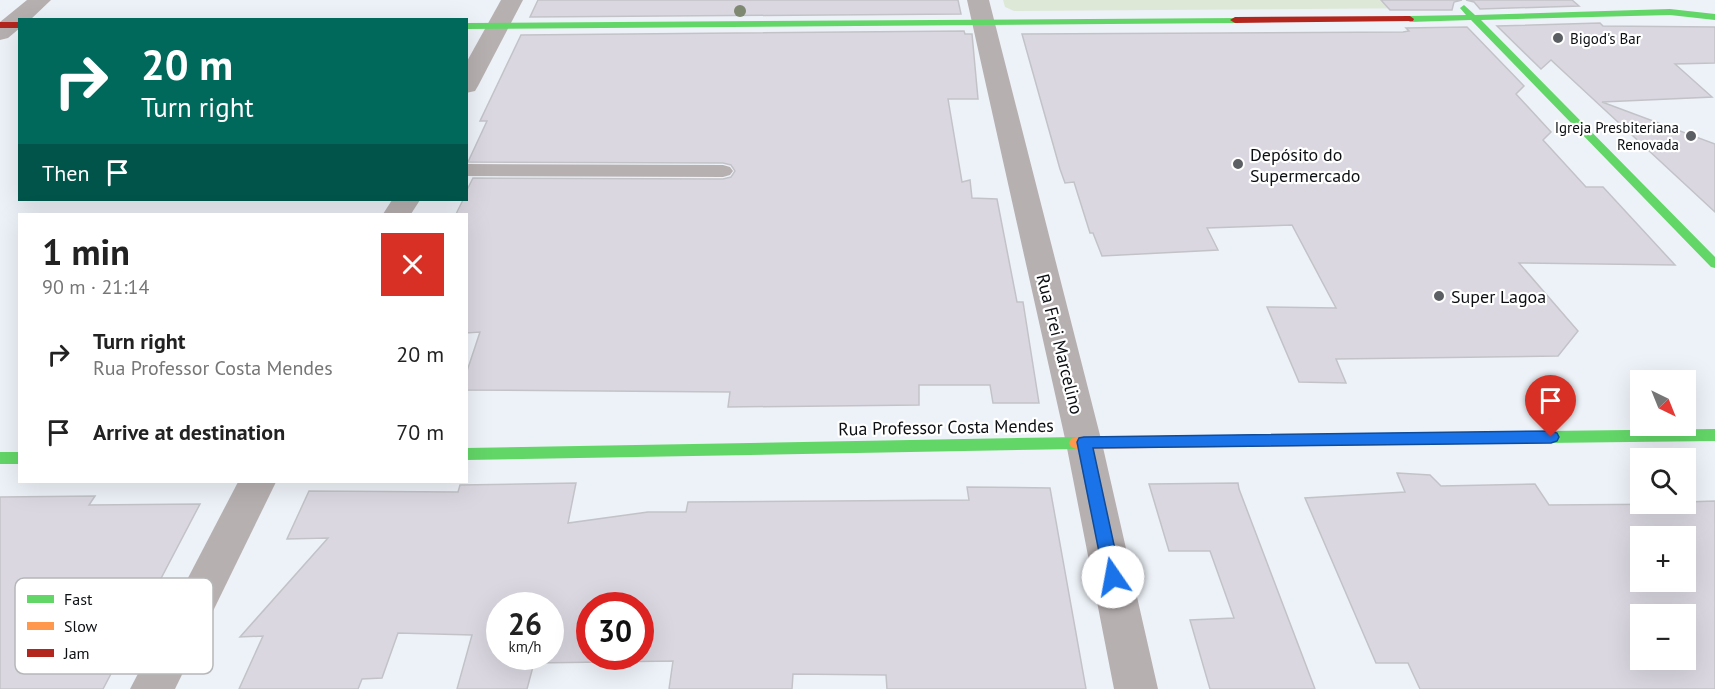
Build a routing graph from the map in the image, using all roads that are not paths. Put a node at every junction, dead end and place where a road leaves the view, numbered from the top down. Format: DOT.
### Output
graph roads {
  1 [pos="40,0"];
  2 [pos="512,0"];
  3 [pos="1456,0"];
  4 [pos="980,11"];
  5 [pos="1715,17"];
  6 [pos="1474,18"];
  7 [pos="468,26"];
  8 [pos="498,26"];
  9 [pos="7,27"];
  10 [pos="468,82"];
  11 [pos="468,170"];
  12 [pos="723,171"];
  13 [pos="1715,264"];
  14 [pos="1715,435"];
  15 [pos="1084,442"];
  16 [pos="468,454"];
  17 [pos="0,458"];
  18 [pos="18,458"];
  19 [pos="256,483"];
  20 [pos="208,578"];
  21 [pos="160,674"];
  22 [pos="152,689"];
  23 [pos="1136,689"];
  1 -- 9 [label="street"];
  2 -- 8 [label="street"];
  3 -- 6 [label="street"];
  4 -- 6 [label="street"];
  4 -- 8 [label="street"];
  4 -- 15 [label="street, Rua Frei Marcelino"];
  5 -- 6 [label="street"];
  6 -- 13 [label="street"];
  7 -- 8 [label="street"];
  8 -- 10 [label="street"];
  11 -- 12 [label="lane"];
  14 -- 15 [label="street, Rua Professor Costa Mendes"];
  15 -- 16 [label="street, Rua Professor Costa Mendes"];
  15 -- 23 [label="street, Rua Frei Marcelino"];
  17 -- 18 [label="street"];
  19 -- 20 [label="street"];
  21 -- 22 [label="street"];
}
